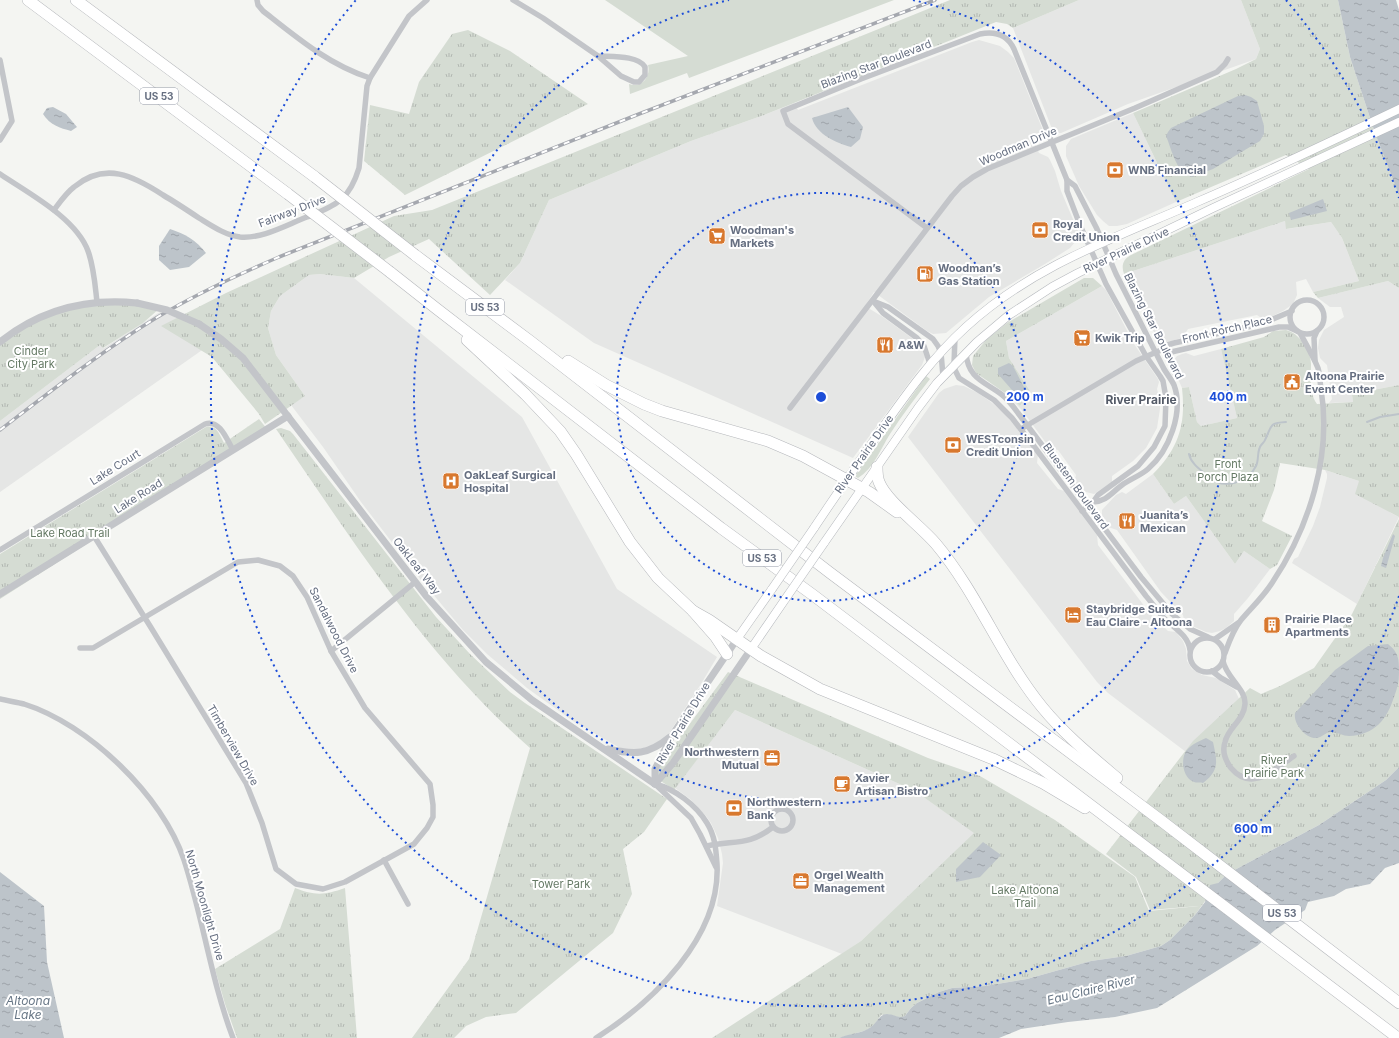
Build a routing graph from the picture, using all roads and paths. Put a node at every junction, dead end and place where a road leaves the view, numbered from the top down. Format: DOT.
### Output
graph roads {
  1 [pos="28,0"];
  2 [pos="76,0"];
  3 [pos="257,0"];
  4 [pos="427,0"];
  5 [pos="513,0"];
  6 [pos="598,56"];
  7 [pos="1228,59"];
  8 [pos="0,60"];
  9 [pos="370,78"];
  10 [pos="1399,108"];
  11 [pos="1399,122"];
  12 [pos="0,140"];
  13 [pos="1052,143"];
  14 [pos="0,174"];
  15 [pos="1067,180"];
  16 [pos="54,210"];
  17 [pos="927,228"];
  18 [pos="1103,242"];
  19 [pos="1090,248"];
  20 [pos="1109,258"];
  21 [pos="1097,264"];
  22 [pos="873,301"];
  23 [pos="97,302"];
  24 [pos="438,309"];
  25 [pos="1292,311"];
  26 [pos="1317,331"];
  27 [pos="1299,332"];
  28 [pos="955,337"];
  29 [pos="530,341"];
  30 [pos="0,342"];
  31 [pos="1159,351"];
  32 [pos="940,353"];
  33 [pos="966,353"];
  34 [pos="1146,356"];
  35 [pos="1315,362"];
  36 [pos="930,364"];
  37 [pos="954,364"];
  38 [pos="943,376"];
  39 [pos="790,408"];
  40 [pos="288,416"];
  41 [pos="1028,425"];
  42 [pos="1021,429"];
  43 [pos="233,450"];
  44 [pos="877,467"];
  45 [pos="847,479"];
  46 [pos="862,488"];
  47 [pos="1093,502"];
  48 [pos="1088,506"];
  49 [pos="1082,510"];
  50 [pos="910,519"];
  51 [pos="94,536"];
  52 [pos="0,550"];
  53 [pos="415,582"];
  54 [pos="0,594"];
  55 [pos="693,611"];
  56 [pos="145,618"];
  57 [pos="1240,621"];
  58 [pos="1208,637"];
  59 [pos="1215,639"];
  60 [pos="737,640"];
  61 [pos="80,648"];
  62 [pos="751,649"];
  63 [pos="1190,650"];
  64 [pos="332,651"];
  65 [pos="1224,653"];
  66 [pos="727,654"];
  67 [pos="1223,661"];
  68 [pos="1212,671"];
  69 [pos="1238,688"];
  70 [pos="0,699"];
  71 [pos="673,734"];
  72 [pos="604,748"];
  73 [pos="1294,756"];
  74 [pos="655,784"];
  75 [pos="1163,821"];
  76 [pos="773,827"];
  77 [pos="1137,840"];
  78 [pos="716,844"];
  79 [pos="707,846"];
  80 [pos="384,860"];
  81 [pos="718,871"];
  82 [pos="408,904"];
  83 [pos="1399,1003"];
  84 [pos="233,1038"];
  85 [pos="596,1038"];
  86 [pos="1398,1038"];
  1 -- 24 [label="highway, US 53, bridge"];
  2 -- 29 [label="highway, US 53, bridge"];
  3 -- 9 [label="street"];
  4 -- 9 [label="street, Fairway Drive"];
  5 -- 6 [label="street"];
  6 -- 6 [label="street"];
  7 -- 13 [label="street, Woodman Drive"];
  8 -- 12 [label="street"];
  9 -- 16 [label="street, Fairway Drive"];
  10 -- 18 [label="main road, River Prairie Drive"];
  11 -- 20 [label="main road, River Prairie Drive"];
  13 -- 15 [label="street, Blazing Star Boulevard"];
  13 -- 17 [label="street, Woodman Drive"];
  13 -- 17 [label="street, Blazing Star Boulevard"];
  14 -- 16 [label="street"];
  15 -- 18 [label="street, Blazing Star Boulevard"];
  15 -- 19 [label="street, Blazing Star Boulevard"];
  16 -- 23 [label="street"];
  17 -- 22 [label="street, Woodman Drive"];
  18 -- 19 [label="main road, River Prairie Drive"];
  18 -- 20 [label="street, Blazing Star Boulevard"];
  19 -- 21 [label="street, Blazing Star Boulevard"];
  19 -- 28 [label="main road, River Prairie Drive"];
  20 -- 21 [label="main road, River Prairie Drive"];
  20 -- 31 [label="street, Blazing Star Boulevard"];
  21 -- 33 [label="main road, River Prairie Drive"];
  21 -- 34 [label="street, Blazing Star Boulevard"];
  22 -- 32 [label="street"];
  22 -- 36 [label="street"];
  22 -- 39 [label="street, Woodman Drive"];
  23 -- 30 [label="street, OakLeaf Way"];
  23 -- 40 [label="street, OakLeaf Way, bridge"];
  24 -- 55 [label="highway"];
  24 -- 77 [label="highway, US 53"];
  25 -- 26 [label="street, Front Porch Place"];
  25 -- 27 [label="street"];
  25 -- 31 [label="street, Front Porch Place"];
  26 -- 27 [label="street, Front Porch Place"];
  26 -- 35 [label="street"];
  27 -- 31 [label="street, Front Porch Place"];
  27 -- 35 [label="street"];
  28 -- 32 [label="main road, River Prairie Drive"];
  28 -- 37 [label="street"];
  29 -- 45 [label="highway"];
  29 -- 75 [label="highway, US 53"];
  31 -- 34 [label="street, Front Porch Place"];
  31 -- 47 [label="street, Blazing Star Boulevard"];
  32 -- 36 [label="main road, River Prairie Drive"];
  32 -- 38 [label="street"];
  33 -- 37 [label="main road, River Prairie Drive"];
  33 -- 41 [label="street, Bluestem Boulevard"];
  34 -- 41 [label="street, Front Porch Place"];
  34 -- 47 [label="street, Blazing Star Boulevard"];
  35 -- 57 [label="street"];
  36 -- 45 [label="main road, River Prairie Drive"];
  37 -- 38 [label="main road, River Prairie Drive"];
  37 -- 42 [label="street, Bluestem Boulevard"];
  38 -- 44 [label="main road, River Prairie Drive"];
  40 -- 43 [label="street, Lake Road"];
  40 -- 53 [label="street, OakLeaf Way"];
  41 -- 42 [label="street, Front Porch Place"];
  41 -- 48 [label="street, Bluestem Boulevard"];
  42 -- 49 [label="street, Bluestem Boulevard"];
  43 -- 51 [label="street, Lake Road"];
  43 -- 52 [label="street, Lake Court"];
  44 -- 46 [label="main road, River Prairie Drive"];
  44 -- 50 [label="highway"];
  45 -- 46 [label="highway"];
  45 -- 60 [label="main road, River Prairie Drive, bridge"];
  46 -- 50 [label="highway"];
  46 -- 62 [label="main road, River Prairie Drive, bridge"];
  47 -- 48 [label="street, Blazing Star Boulevard"];
  48 -- 49 [label="street, Blazing Star Boulevard"];
  48 -- 58 [label="street, Bluestem Boulevard"];
  49 -- 63 [label="street, Bluestem Boulevard"];
  50 -- 75 [label="highway"];
  51 -- 54 [label="street, Lake Road"];
  51 -- 56 [label="street, Timberview Drive"];
  53 -- 64 [label="street"];
  53 -- 72 [label="street, OakLeaf Way"];
  55 -- 60 [label="highway"];
  55 -- 66 [label="highway"];
  56 -- 61 [label="street, Sandalwood Drive"];
  56 -- 64 [label="street, Sandalwood Drive"];
  56 -- 80 [label="street, Timberview Drive"];
  57 -- 59 [label="street"];
  57 -- 65 [label="street"];
  58 -- 59 [label="street, Bluestem Boulevard"];
  58 -- 63 [label="street"];
  59 -- 65 [label="street"];
  60 -- 62 [label="highway"];
  60 -- 66 [label="street, River Prairie Drive"];
  62 -- 74 [label="street, River Prairie Drive"];
  62 -- 77 [label="highway"];
  63 -- 68 [label="street, Bluestem Boulevard"];
  64 -- 80 [label="street, Sandalwood Drive"];
  65 -- 67 [label="street"];
  66 -- 71 [label="street, River Prairie Drive"];
  67 -- 68 [label="street"];
  67 -- 69 [label="street"];
  68 -- 69 [label="street, Bluestem Boulevard"];
  69 -- 73 [label="street"];
  70 -- 84 [label="street, North Moonlight Drive"];
  71 -- 72 [label="street"];
  71 -- 74 [label="street, River Prairie Drive"];
  72 -- 74 [label="street, OakLeaf Way"];
  74 -- 78 [label="street"];
  74 -- 79 [label="street"];
  75 -- 83 [label="highway, US 53"];
  76 -- 78 [label="street"];
  77 -- 86 [label="highway, US 53"];
  78 -- 79 [label="street"];
  78 -- 81 [label="street"];
  79 -- 81 [label="street"];
  80 -- 82 [label="street"];
  81 -- 85 [label="street"];
}
